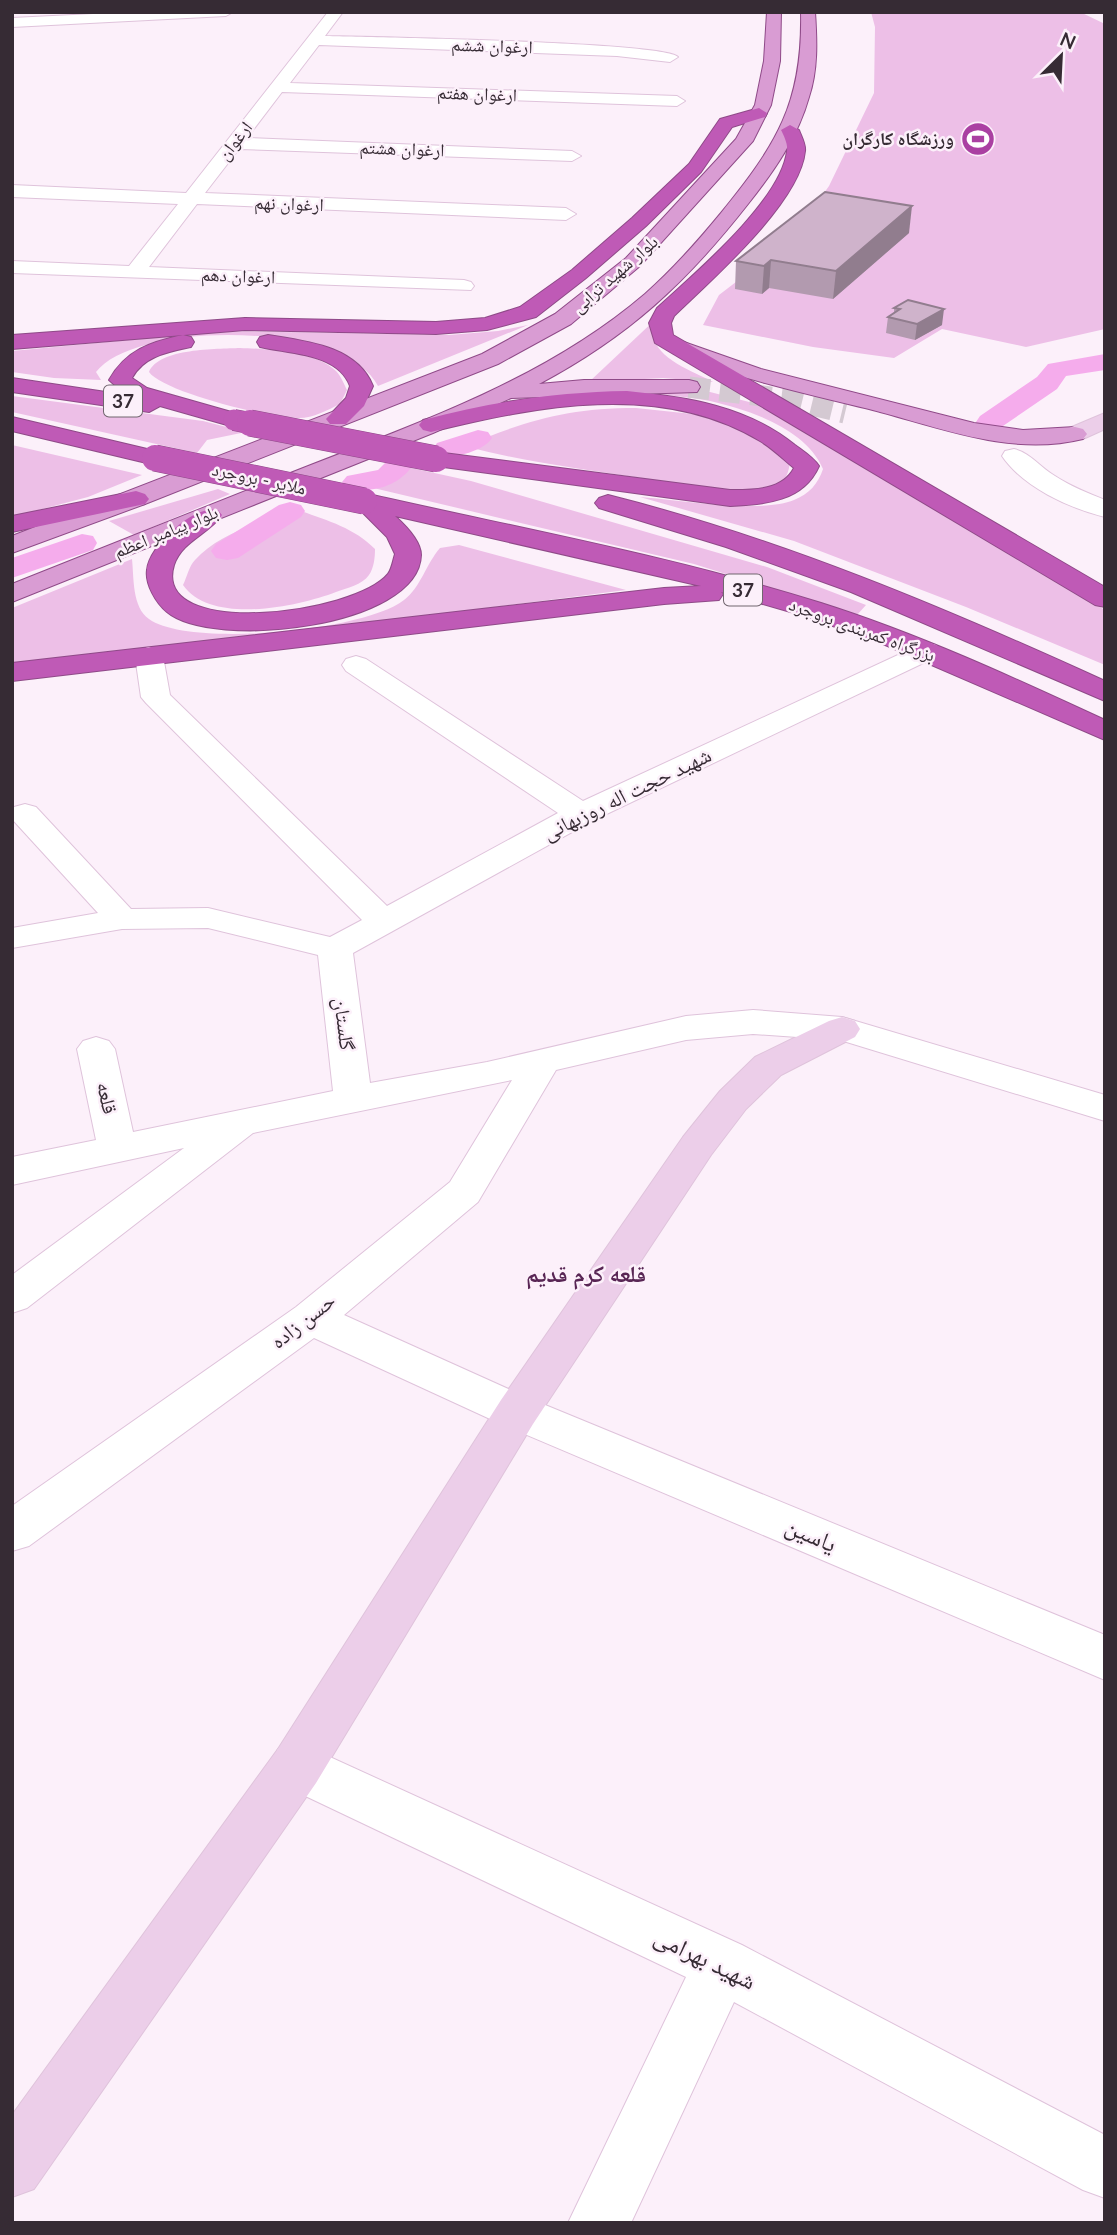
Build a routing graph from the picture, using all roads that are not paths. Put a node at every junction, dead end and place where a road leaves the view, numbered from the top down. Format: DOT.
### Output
graph roads {
  1 [pos="226,12"];
  2 [pos="336,12"];
  3 [pos="774,12"];
  4 [pos="808,12"];
  5 [pos="12,23"];
  6 [pos="314,40"];
  7 [pos="670,57"];
  8 [pos="277,87"];
  9 [pos="677,102"];
  10 [pos="759,113"];
  11 [pos="790,130"];
  12 [pos="233,143"];
  13 [pos="572,156"];
  14 [pos="12,191"];
  15 [pos="189,200"];
  16 [pos="566,214"];
  17 [pos="12,267"];
  18 [pos="135,271"];
  19 [pos="464,286"];
  20 [pos="12,342"];
  21 [pos="668,342"];
  22 [pos="12,385"];
  23 [pos="689,387"];
  24 [pos="494,396"];
  25 [pos="845,413"];
  26 [pos="338,419"];
  27 [pos="234,420"];
  28 [pos="1105,420"];
  29 [pos="431,425"];
  30 [pos="12,426"];
  31 [pos="1075,434"];
  32 [pos="255,452"];
  33 [pos="1014,456"];
  34 [pos="436,459"];
  35 [pos="319,470"];
  36 [pos="136,499"];
  37 [pos="364,501"];
  38 [pos="1105,509"];
  39 [pos="209,515"];
  40 [pos="12,524"];
  41 [pos="12,544"];
  42 [pos="12,594"];
  43 [pos="759,594"];
  44 [pos="1105,599"];
  45 [pos="926,651"];
  46 [pos="149,656"];
  47 [pos="356,665"];
  48 [pos="12,672"];
  49 [pos="1105,692"];
  50 [pos="1105,731"];
  51 [pos="24,814"];
  52 [pos="581,814"];
  53 [pos="122,919"];
  54 [pos="384,922"];
  55 [pos="12,938"];
  56 [pos="335,949"];
  57 [pos="842,1029"];
  58 [pos="96,1049"];
  59 [pos="543,1061"];
  60 [pos="353,1098"];
  61 [pos="1105,1108"];
  62 [pos="246,1121"];
  63 [pos="117,1147"];
  64 [pos="12,1171"];
  65 [pos="12,1297"];
  66 [pos="311,1318"];
  67 [pos="517,1412"];
  68 [pos="12,1532"];
  69 [pos="1105,1658"];
  70 [pos="297,1766"];
  71 [pos="722,1965"];
  72 [pos="12,2166"];
  73 [pos="1105,2168"];
  74 [pos="599,2223"];
  1 -- 5 [label="street"];
  2 -- 6 [label="street, ارغوان"];
  3 -- 10 [label="main road, بلوار شهید ترابی"];
  4 -- 11 [label="main road, بلوار شهید ترابی"];
  6 -- 7 [label="street, ارغوان ششم"];
  6 -- 8 [label="street, ارغوان"];
  8 -- 9 [label="street, ارغوان هفتم"];
  8 -- 12 [label="street, ارغوان"];
  10 -- 20 [label="highway"];
  10 -- 26 [label="main road, بلوار شهید ترابی"];
  11 -- 21 [label="highway"];
  11 -- 24 [label="main road, بلوار شهید ترابی"];
  12 -- 13 [label="street, ارغوان هشتم"];
  12 -- 15 [label="street, ارغوان"];
  14 -- 15 [label="street, ارغوان نهم"];
  15 -- 16 [label="street, ارغوان نهم"];
  15 -- 18 [label="street, ارغوان"];
  17 -- 18 [label="street, ارغوان دهم"];
  18 -- 19 [label="street, ارغوان دهم"];
  21 -- 31 [label="main road"];
  21 -- 44 [label="highway"];
  22 -- 27 [label="highway, 37"];
  23 -- 24 [label="main road"];
  24 -- 29 [label="main road, بلوار شهید ترابی"];
  25 -- 33 [label="main road"];
  26 -- 27 [label="highway"];
  26 -- 32 [label="main road, بلوار شهید ترابی"];
  27 -- 34 [label="highway, 37, bridge"];
  28 -- 31 [label="street"];
  29 -- 34 [label="highway"];
  29 -- 35 [label="main road, بلوار شهید ترابی"];
  30 -- 37 [label="highway, ملایر - بروجرد / 37, bridge"];
  31 -- 33 [label="main road"];
  32 -- 36 [label="main road, بلوار پیامبر اعظم"];
  33 -- 38 [label="street"];
  34 -- 49 [label="highway, بزرگراه کمربندی بروجرد / 37"];
  35 -- 39 [label="main road, بلوار پیامبر اعظم"];
  36 -- 40 [label="highway"];
  36 -- 41 [label="main road, بلوار پیامبر اعظم"];
  37 -- 39 [label="highway"];
  37 -- 43 [label="highway, بزرگراه کمربندی بروجرد / 37"];
  39 -- 42 [label="main road, بلوار پیامبر اعظم"];
  43 -- 45 [label="highway, بزرگراه کمربندی بروجرد / 37"];
  43 -- 46 [label="highway"];
  45 -- 50 [label="highway, بزرگراه کمربندی بروجرد / 37"];
  45 -- 52 [label="street, شهید حجت اله روزبهانی"];
  46 -- 48 [label="highway"];
  46 -- 54 [label="street"];
  47 -- 52 [label="street"];
  51 -- 53 [label="street"];
  52 -- 54 [label="street, شهید حجت اله روزبهانی"];
  53 -- 55 [label="street"];
  53 -- 56 [label="street"];
  54 -- 56 [label="street, شهید حجت اله روزبهانی"];
  56 -- 60 [label="street, گلستان"];
  57 -- 59 [label="street"];
  57 -- 61 [label="street"];
  57 -- 67 [label="street"];
  58 -- 63 [label="street, قلعه"];
  59 -- 60 [label="street"];
  59 -- 66 [label="street, حسن زاده"];
  60 -- 62 [label="street"];
  62 -- 63 [label="street"];
  62 -- 65 [label="street"];
  63 -- 64 [label="street"];
  66 -- 67 [label="street, یاسین"];
  66 -- 68 [label="street, حسن زاده"];
  67 -- 69 [label="street, یاسین"];
  67 -- 70 [label="street"];
  70 -- 71 [label="street, شهید بهرامی"];
  70 -- 72 [label="street"];
  71 -- 73 [label="street, شهید بهرامی"];
  71 -- 74 [label="street"];
}
